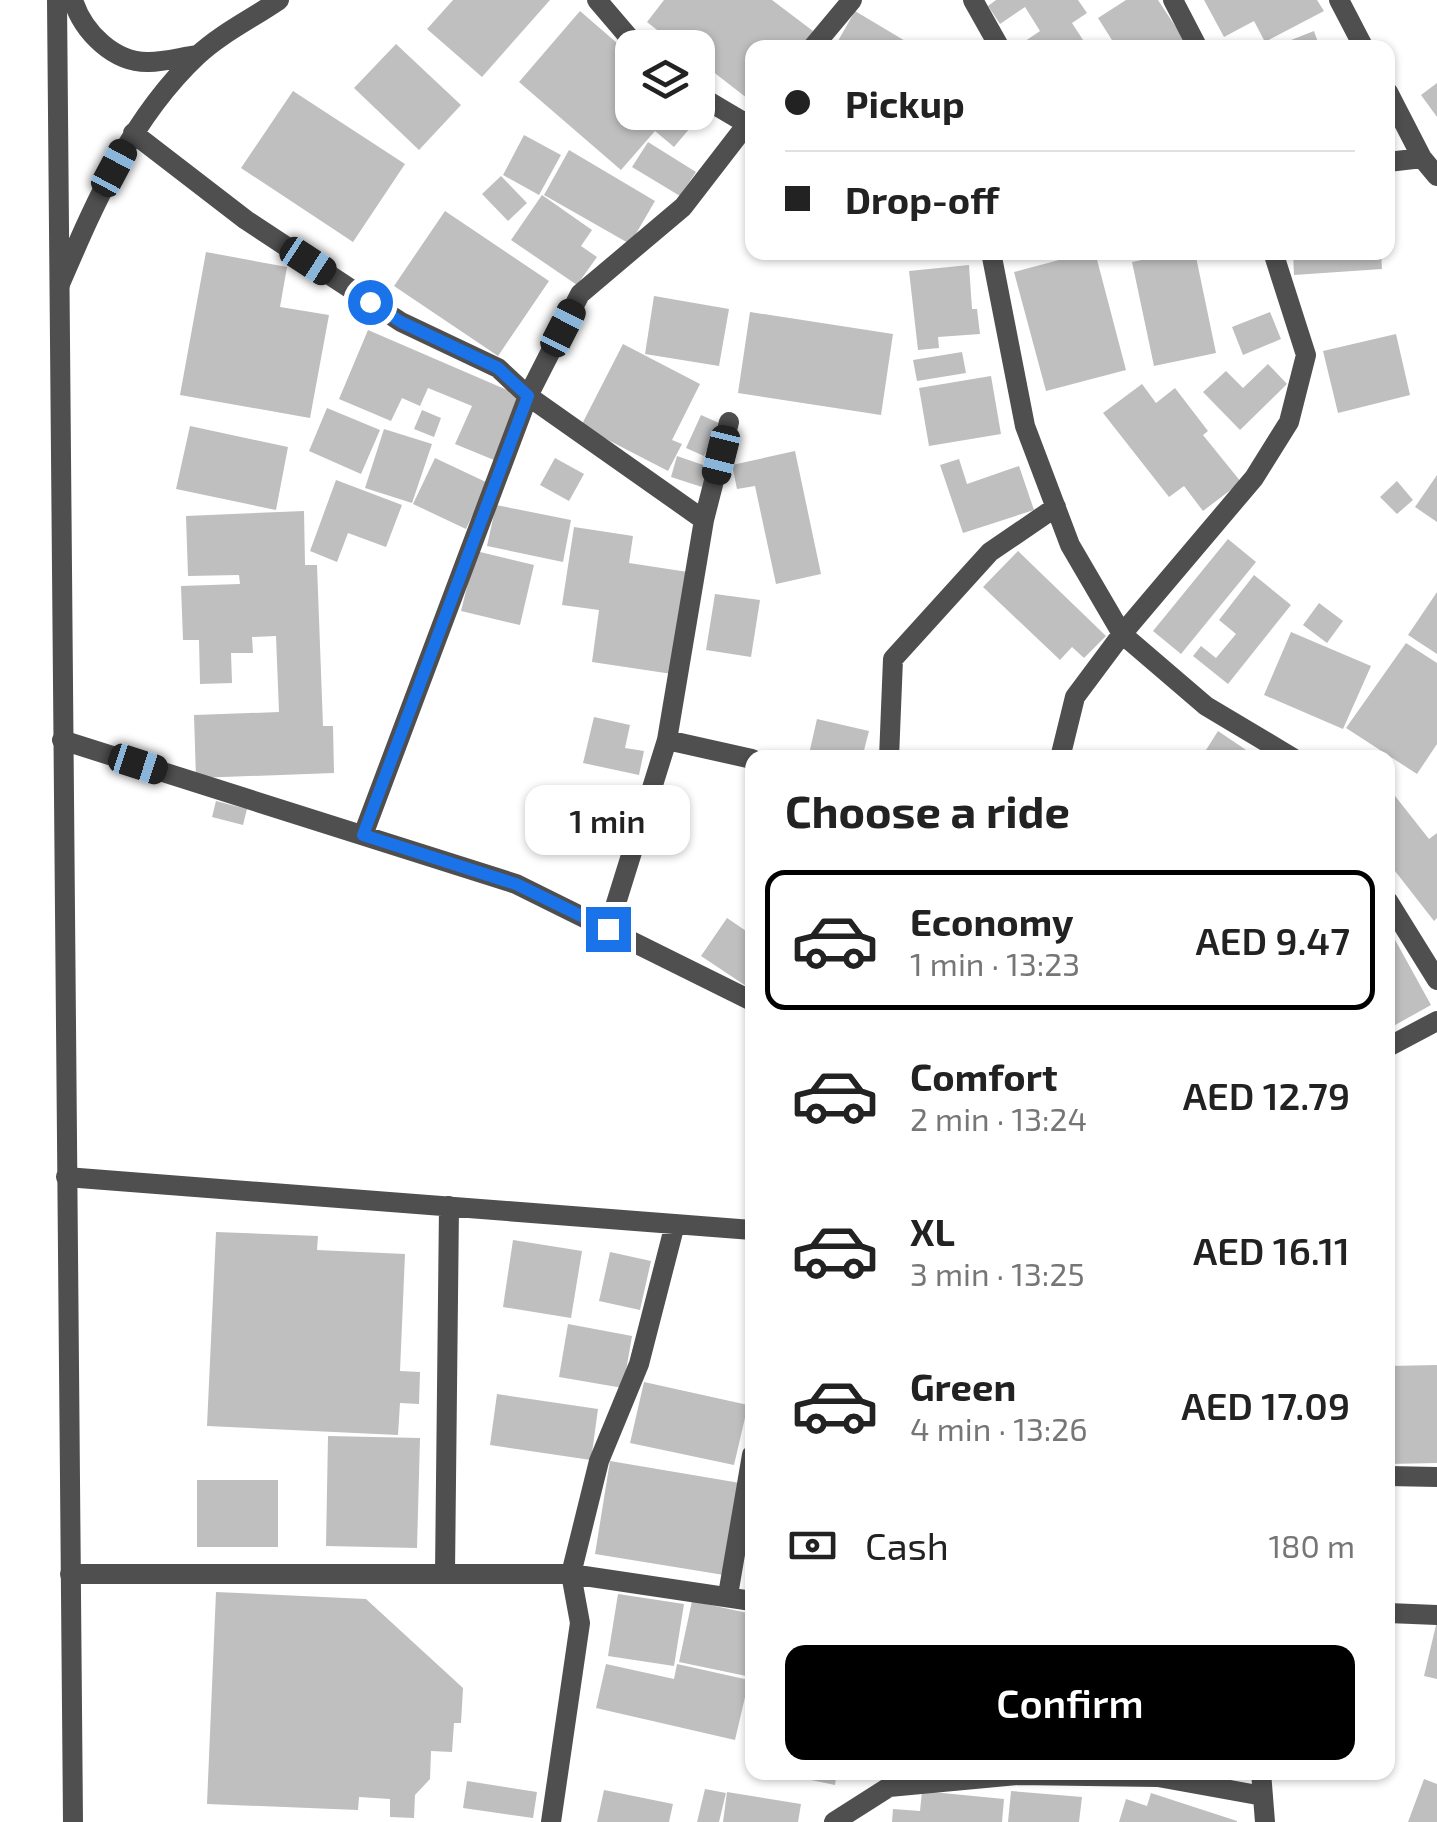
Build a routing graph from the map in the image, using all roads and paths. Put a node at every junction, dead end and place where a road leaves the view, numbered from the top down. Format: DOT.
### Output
graph roads {
  1 [pos="57,0"];
  2 [pos="72,0"];
  3 [pos="279,0"];
  4 [pos="597,0"];
  5 [pos="852,0"];
  6 [pos="973,0"];
  7 [pos="1173,0"];
  8 [pos="1339,0"];
  9 [pos="623,30"];
  10 [pos="819,40"];
  11 [pos="996,40"];
  12 [pos="1194,40"];
  13 [pos="1360,40"];
  14 [pos="198,54"];
  15 [pos="715,104"];
  16 [pos="1395,106"];
  17 [pos="745,120"];
  18 [pos="745,130"];
  19 [pos="132,133"];
  20 [pos="1422,158"];
  21 [pos="1395,161"];
  22 [pos="1437,176"];
  23 [pos="993,260"];
  24 [pos="1276,260"];
  25 [pos="58,288"];
  26 [pos="528,396"];
  27 [pos="729,422"];
  28 [pos="1056,508"];
  29 [pos="704,520"];
  30 [pos="1122,634"];
  31 [pos="62,740"];
  32 [pos="666,740"];
  33 [pos="889,750"];
  34 [pos="1062,750"];
  35 [pos="1280,750"];
  36 [pos="745,757"];
  37 [pos="363,835"];
  38 [pos="1395,911"];
  39 [pos="608,929"];
  40 [pos="1437,980"];
  41 [pos="745,998"];
  42 [pos="1437,1020"];
  43 [pos="1395,1042"];
  44 [pos="66,1177"];
  45 [pos="449,1206"];
  46 [pos="675,1224"];
  47 [pos="745,1229"];
  48 [pos="1395,1476"];
  49 [pos="1437,1477"];
  50 [pos="745,1495"];
  51 [pos="445,1573"];
  52 [pos="70,1574"];
  53 [pos="571,1574"];
  54 [pos="728,1595"];
  55 [pos="745,1599"];
  56 [pos="1395,1611"];
  57 [pos="1437,1616"];
  58 [pos="964,1780"];
  59 [pos="1170,1780"];
  60 [pos="1262,1780"];
  61 [pos="1263,1796"];
  62 [pos="72,1822"];
  63 [pos="551,1822"];
  64 [pos="834,1822"];
  65 [pos="1265,1822"];
  1 -- 25 [label="street"];
  2 -- 14 [label="street"];
  3 -- 14 [label="street"];
  4 -- 9 [label="street"];
  5 -- 10 [label="street"];
  6 -- 11 [label="street"];
  7 -- 12 [label="street"];
  8 -- 13 [label="street"];
  14 -- 19 [label="street"];
  15 -- 17 [label="street"];
  16 -- 20 [label="street"];
  18 -- 26 [label="street"];
  19 -- 25 [label="street"];
  19 -- 26 [label="street"];
  20 -- 21 [label="street"];
  20 -- 22 [label="street"];
  23 -- 28 [label="street"];
  24 -- 30 [label="street"];
  25 -- 31 [label="street"];
  26 -- 29 [label="street"];
  26 -- 37 [label="street"];
  27 -- 29 [label="street"];
  28 -- 30 [label="street"];
  28 -- 33 [label="street"];
  29 -- 32 [label="street"];
  30 -- 34 [label="street"];
  30 -- 35 [label="street"];
  31 -- 37 [label="street"];
  31 -- 44 [label="street"];
  32 -- 36 [label="street"];
  32 -- 39 [label="street"];
  37 -- 39 [label="street"];
  38 -- 40 [label="street"];
  39 -- 41 [label="street"];
  42 -- 43 [label="street"];
  44 -- 45 [label="street"];
  44 -- 52 [label="street"];
  45 -- 46 [label="street"];
  45 -- 51 [label="street"];
  46 -- 47 [label="street"];
  46 -- 53 [label="street"];
  48 -- 49 [label="street"];
  50 -- 54 [label="street"];
  51 -- 52 [label="street"];
  51 -- 53 [label="street"];
  52 -- 62 [label="street"];
  53 -- 54 [label="street"];
  53 -- 63 [label="street"];
  54 -- 55 [label="street"];
  56 -- 57 [label="street"];
  58 -- 64 [label="street"];
  59 -- 61 [label="street"];
  60 -- 61 [label="street"];
  61 -- 65 [label="street"];
}
